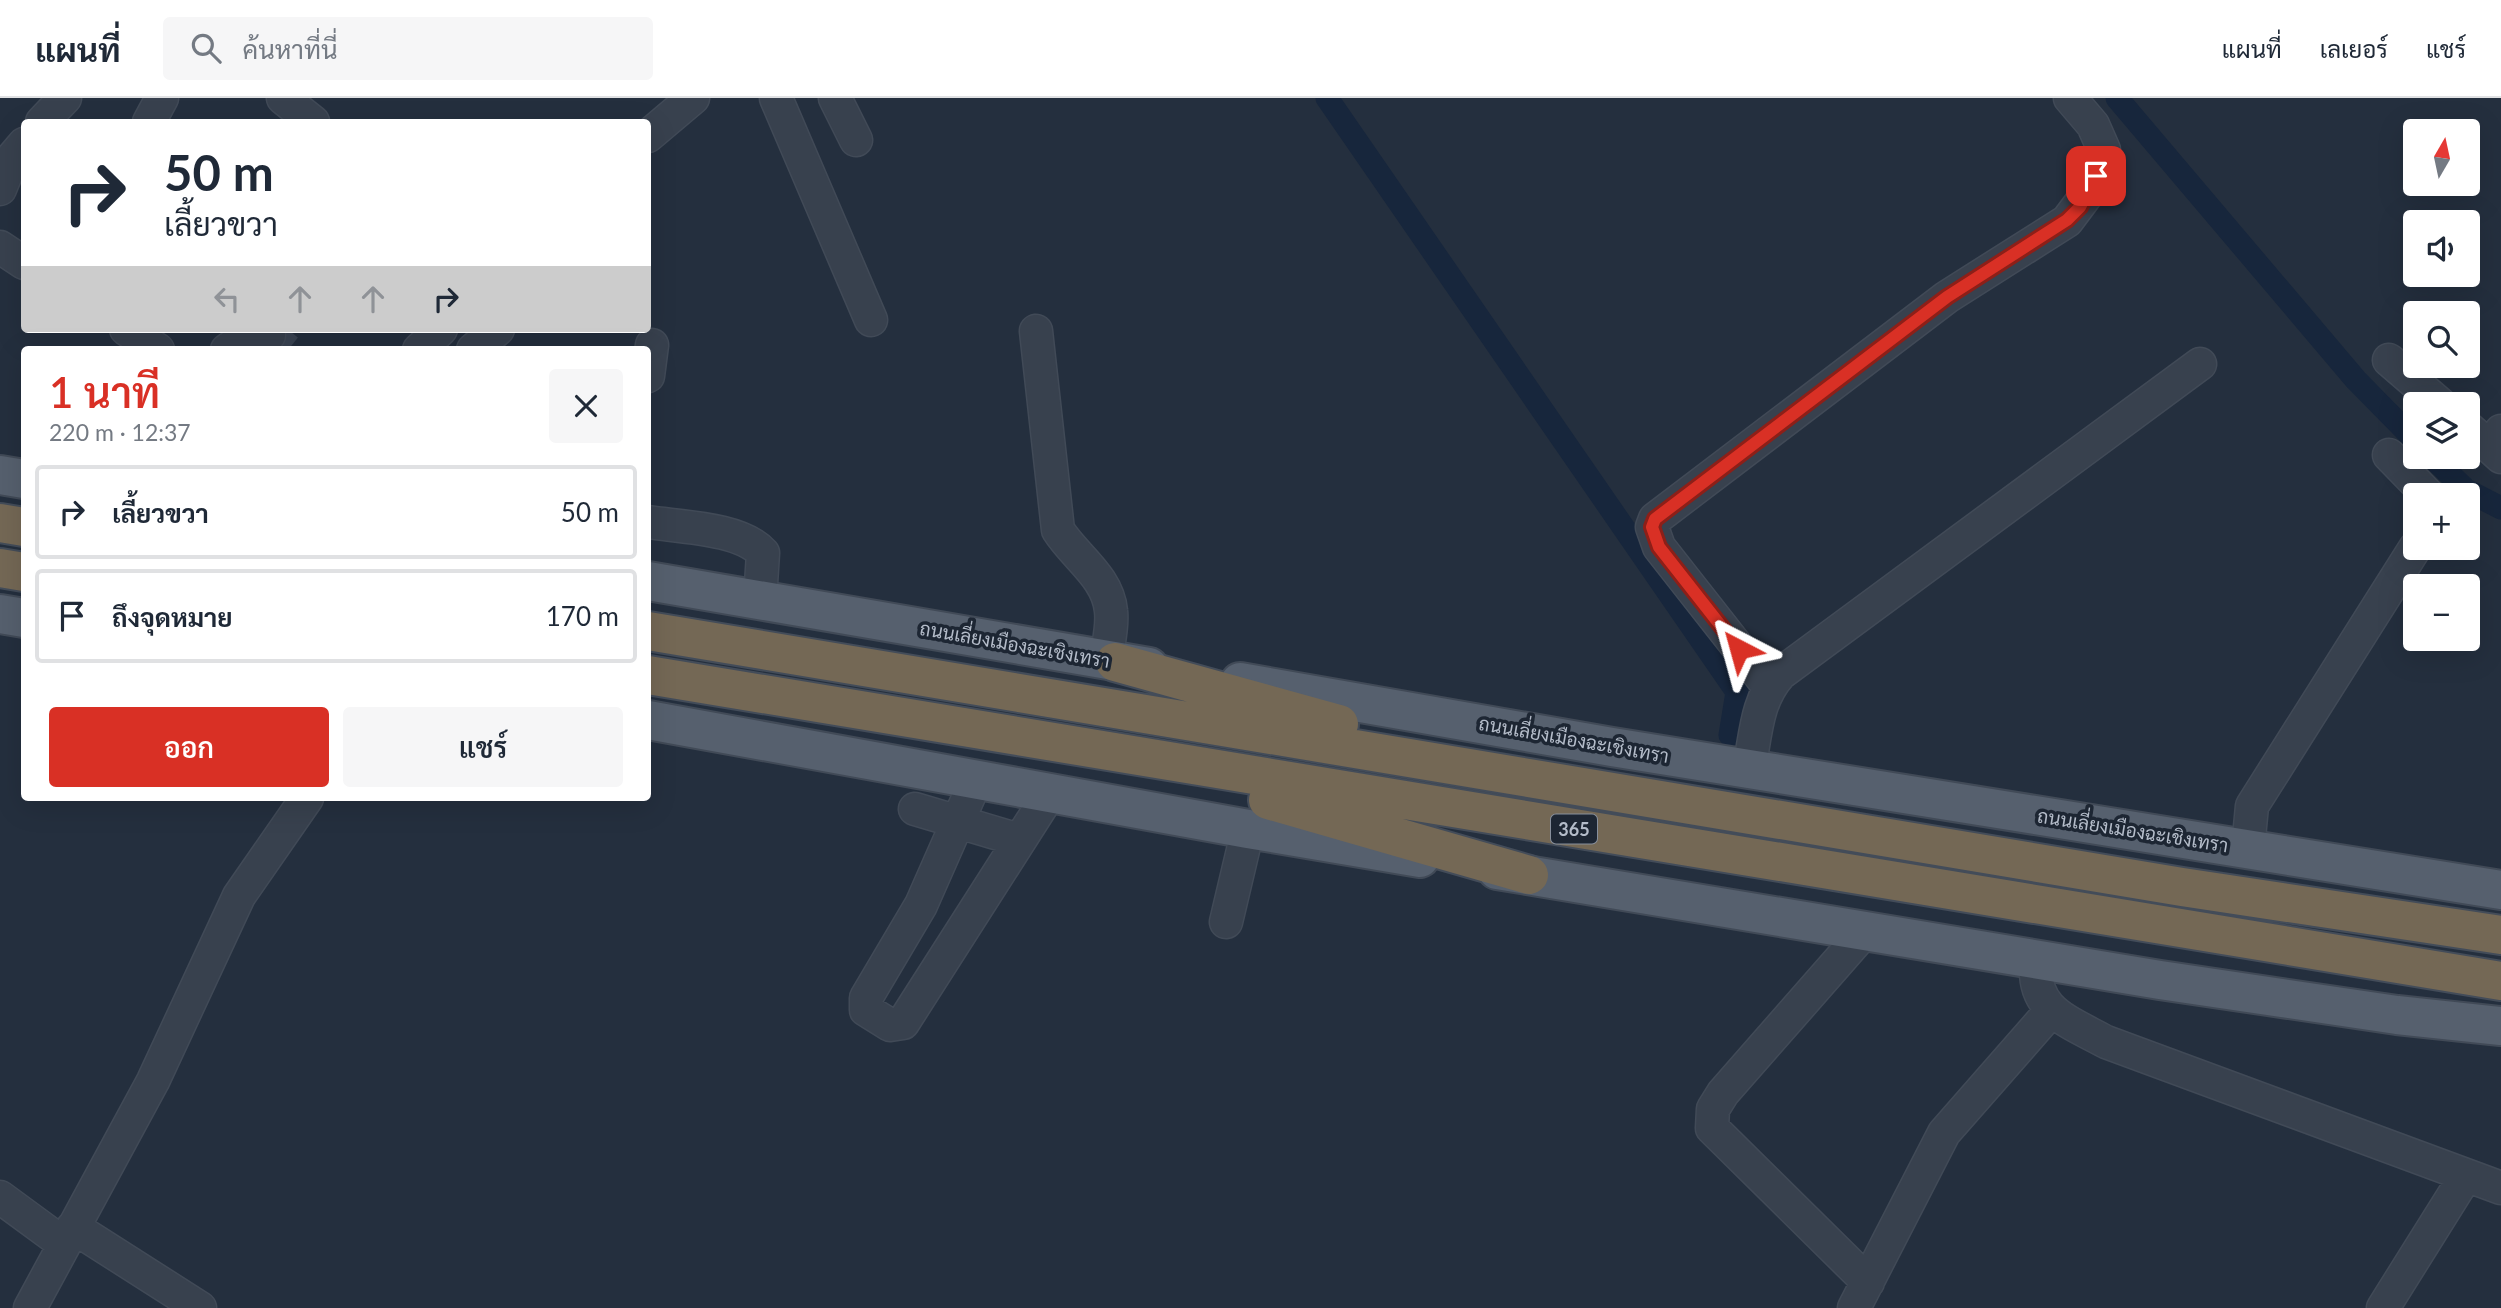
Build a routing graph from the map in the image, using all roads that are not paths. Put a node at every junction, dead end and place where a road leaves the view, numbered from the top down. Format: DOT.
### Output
graph roads {
  1 [pos="65,98"];
  2 [pos="162,98"];
  3 [pos="283,98"];
  4 [pos="694,98"];
  5 [pos="776,98"];
  6 [pos="835,98"];
  7 [pos="2070,98"];
  8 [pos="45,119"];
  9 [pos="151,119"];
  10 [pos="309,119"];
  11 [pos="651,134"];
  12 [pos="856,140"];
  13 [pos="21,148"];
  14 [pos="0,188"];
  15 [pos="0,247"];
  16 [pos="21,261"];
  17 [pos="871,320"];
  18 [pos="1036,331"];
  19 [pos="136,333"];
  20 [pos="437,333"];
  21 [pos="493,333"];
  22 [pos="268,335"];
  23 [pos="160,342"];
  24 [pos="233,346"];
  25 [pos="423,346"];
  26 [pos="478,346"];
  27 [pos="2389,360"];
  28 [pos="2200,364"];
  29 [pos="2426,392"];
  30 [pos="2389,455"];
  31 [pos="0,475"];
  32 [pos="21,479"];
  33 [pos="2416,483"];
  34 [pos="651,522"];
  35 [pos="0,523"];
  36 [pos="21,526"];
  37 [pos="2408,560"];
  38 [pos="0,568"];
  39 [pos="21,572"];
  40 [pos="651,582"];
  41 [pos="760,600"];
  42 [pos="0,614"];
  43 [pos="21,618"];
  44 [pos="651,631"];
  45 [pos="1110,661"];
  46 [pos="651,676"];
  47 [pos="1769,687"];
  48 [pos="651,721"];
  49 [pos="1100,751"];
  50 [pos="1749,769"];
  51 [pos="1526,777"];
  52 [pos="977,778"];
  53 [pos="1050,793"];
  54 [pos="305,801"];
  55 [pos="915,809"];
  56 [pos="960,821"];
  57 [pos="1248,829"];
  58 [pos="1019,840"];
  59 [pos="2248,848"];
  60 [pos="1528,875"];
  61 [pos="2501,890"];
  62 [pos="1226,922"];
  63 [pos="1866,930"];
  64 [pos="2501,936"];
  65 [pos="2037,958"];
  66 [pos="2501,981"];
  67 [pos="2051,1011"];
  68 [pos="2501,1026"];
  69 [pos="2465,1177"];
  70 [pos="2501,1188"];
  71 [pos="0,1197"];
  72 [pos="69,1235"];
  73 [pos="1861,1295"];
  74 [pos="30,1308"];
  75 [pos="200,1308"];
  76 [pos="2383,1308"];
  1 -- 8 [label="street"];
  2 -- 9 [label="street"];
  3 -- 10 [label="street"];
  4 -- 11 [label="street"];
  5 -- 17 [label="street"];
  6 -- 12 [label="street"];
  7 -- 47 [label="street"];
  13 -- 14 [label="street"];
  15 -- 16 [label="street"];
  18 -- 45 [label="street"];
  19 -- 23 [label="street"];
  20 -- 25 [label="street"];
  21 -- 26 [label="street"];
  22 -- 24 [label="street"];
  27 -- 29 [label="street"];
  28 -- 47 [label="street"];
  30 -- 33 [label="street"];
  31 -- 32 [label="main road"];
  34 -- 41 [label="street"];
  35 -- 36 [label="highway"];
  37 -- 59 [label="street"];
  38 -- 39 [label="highway"];
  40 -- 41 [label="main road, ถนนเลี่ยงเมืองฉะเชิงเทรา"];
  41 -- 45 [label="main road, ถนนเลี่ยงเมืองฉะเชิงเทรา"];
  42 -- 43 [label="main road"];
  44 -- 51 [label="highway, 365"];
  45 -- 50 [label="main road, ถนนเลี่ยงเมืองฉะเชิงเทรา"];
  45 -- 51 [label="highway"];
  46 -- 49 [label="highway, 365"];
  47 -- 50 [label="street"];
  48 -- 52 [label="main road"];
  49 -- 60 [label="highway"];
  49 -- 66 [label="highway, 365"];
  50 -- 59 [label="main road, ถนนเลี่ยงเมืองฉะเชิงเทรา"];
  51 -- 64 [label="highway, 365"];
  52 -- 53 [label="main road"];
  52 -- 56 [label="street"];
  53 -- 57 [label="main road"];
  53 -- 58 [label="street"];
  54 -- 72 [label="street"];
  55 -- 56 [label="street"];
  56 -- 58 [label="street"];
  56 -- 58 [label="street"];
  57 -- 60 [label="main road"];
  57 -- 62 [label="street"];
  59 -- 61 [label="main road, ถนนเลี่ยงเมืองฉะเชิงเทรา"];
  60 -- 63 [label="main road"];
  63 -- 65 [label="main road"];
  63 -- 73 [label="street"];
  65 -- 67 [label="street"];
  65 -- 68 [label="main road"];
  67 -- 69 [label="street"];
  67 -- 73 [label="street"];
  69 -- 70 [label="street"];
  69 -- 76 [label="street"];
  71 -- 72 [label="street"];
  72 -- 74 [label="street"];
  72 -- 75 [label="street"];
}
